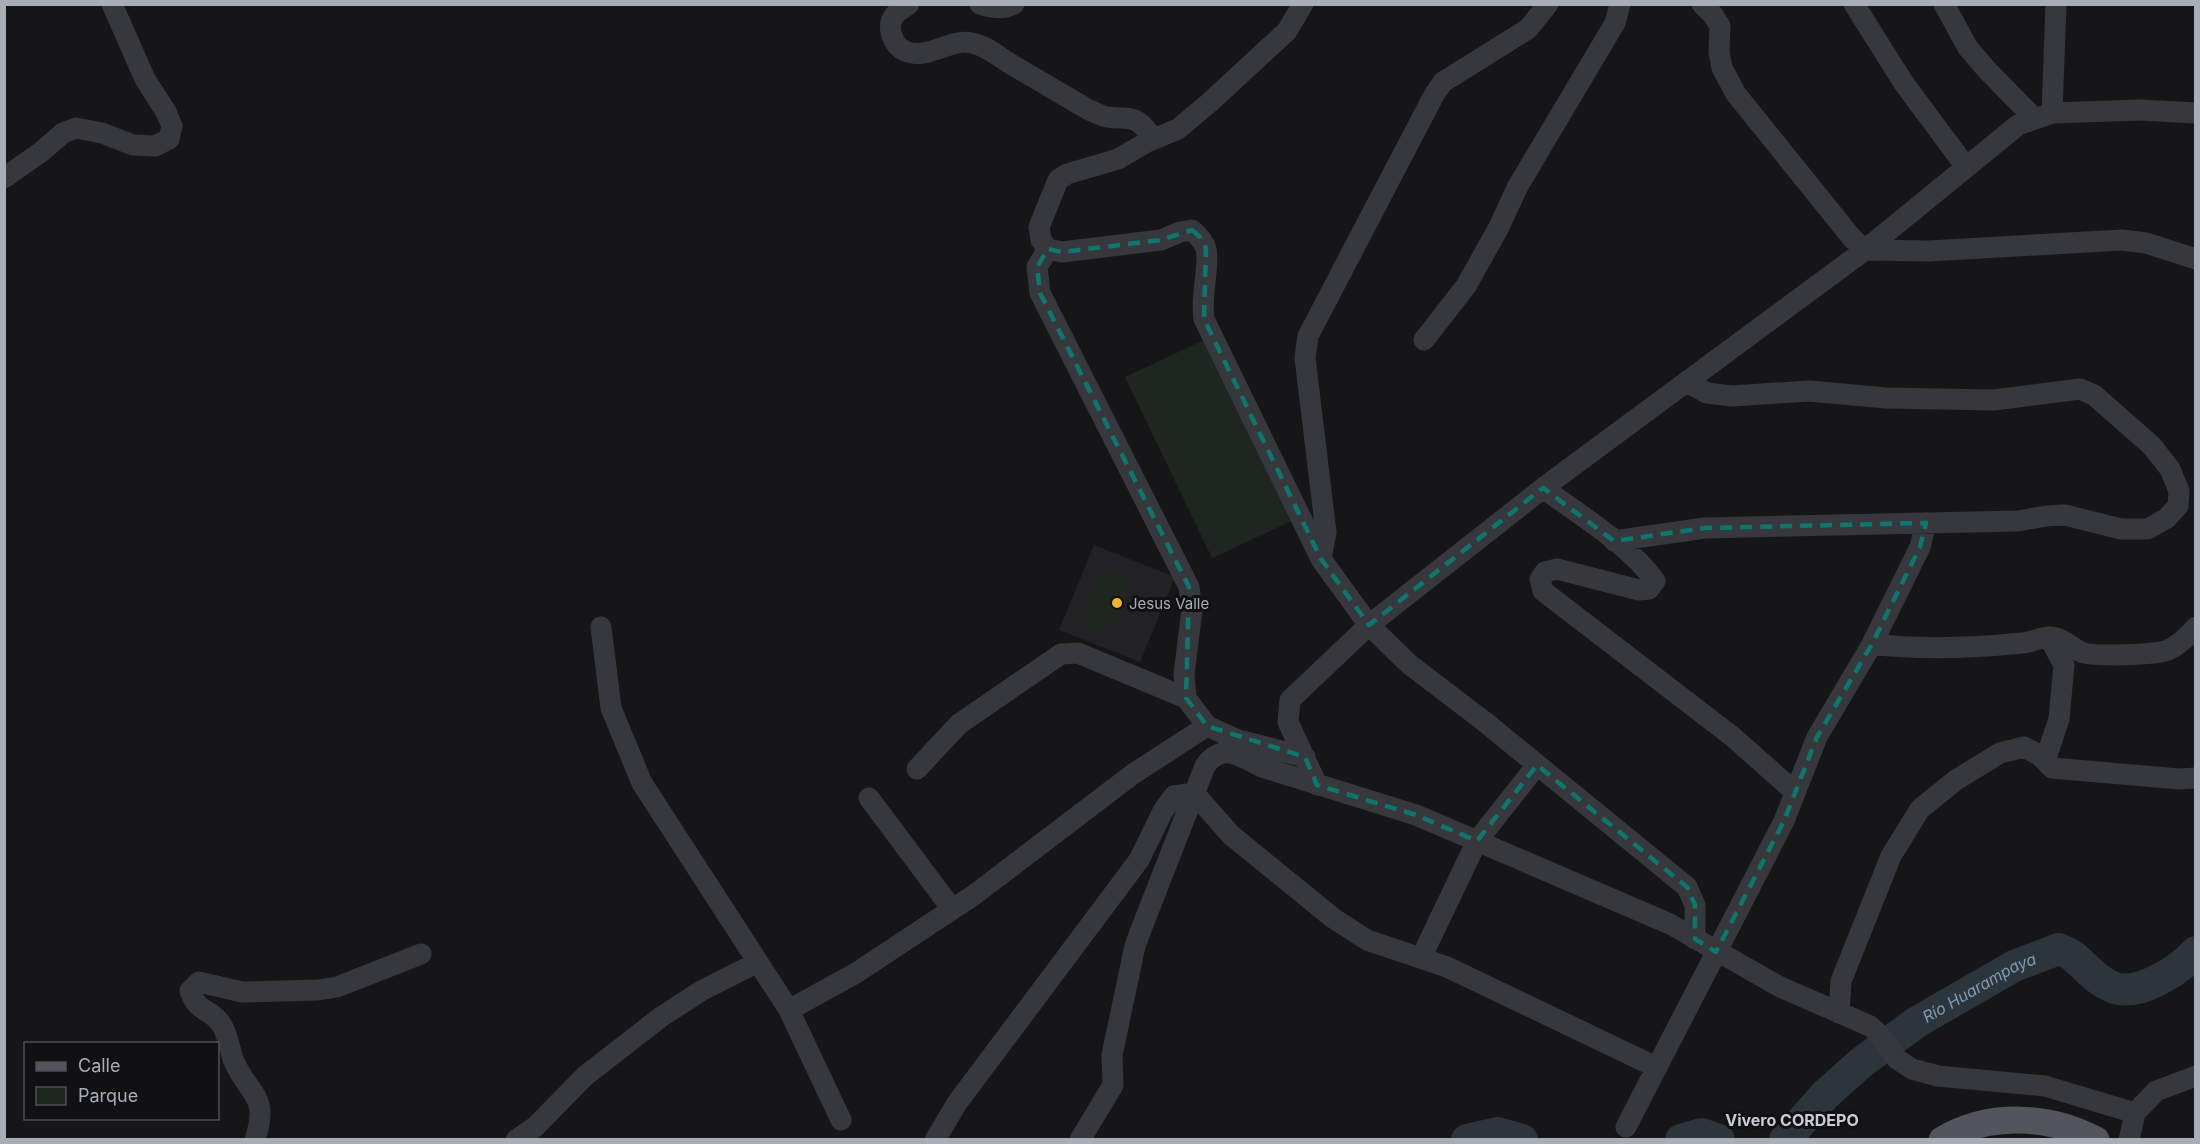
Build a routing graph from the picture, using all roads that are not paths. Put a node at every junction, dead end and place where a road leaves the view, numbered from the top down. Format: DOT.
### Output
graph roads {
  1 [pos="112,4"];
  2 [pos="909,4"];
  3 [pos="980,4"];
  4 [pos="1014,4"];
  5 [pos="1303,4"];
  6 [pos="1548,4"];
  7 [pos="1620,4"];
  8 [pos="1702,4"];
  9 [pos="1854,4"];
  10 [pos="1944,4"];
  11 [pos="2056,4"];
  12 [pos="2196,113"];
  13 [pos="2043,116"];
  14 [pos="1147,142"];
  15 [pos="1966,167"];
  16 [pos="4,178"];
  17 [pos="1048,249"];
  18 [pos="1865,250"];
  19 [pos="2196,259"];
  20 [pos="1424,340"];
  21 [pos="1687,382"];
  22 [pos="1543,489"];
  23 [pos="1926,523"];
  24 [pos="1614,541"];
  25 [pos="1322,559"];
  26 [pos="1368,626"];
  27 [pos="601,627"];
  28 [pos="2196,627"];
  29 [pos="2049,637"];
  30 [pos="1872,644"];
  31 [pos="1186,698"];
  32 [pos="1207,726"];
  33 [pos="1305,757"];
  34 [pos="2046,761"];
  35 [pos="1537,765"];
  36 [pos="917,769"];
  37 [pos="2196,778"];
  38 [pos="1317,784"];
  39 [pos="1795,792"];
  40 [pos="1194,794"];
  41 [pos="869,798"];
  42 [pos="1477,841"];
  43 [pos="952,909"];
  44 [pos="1695,939"];
  45 [pos="1716,952"];
  46 [pos="421,954"];
  47 [pos="1421,958"];
  48 [pos="758,962"];
  49 [pos="789,1010"];
  50 [pos="1839,1013"];
  51 [pos="1656,1067"];
  52 [pos="2196,1076"];
  53 [pos="2135,1113"];
  54 [pos="840,1120"];
  55 [pos="1626,1127"];
  56 [pos="255,1140"];
  57 [pos="516,1140"];
  58 [pos="935,1140"];
  59 [pos="1080,1140"];
  60 [pos="1942,1140"];
  61 [pos="2096,1140"];
  62 [pos="2129,1140"];
  1 -- 16 [label="street"];
  2 -- 14 [label="street"];
  3 -- 4 [label="street"];
  5 -- 14 [label="street"];
  6 -- 25 [label="street"];
  7 -- 20 [label="street"];
  8 -- 18 [label="street"];
  9 -- 15 [label="street"];
  10 -- 13 [label="street"];
  11 -- 13 [label="street"];
  12 -- 13 [label="street"];
  13 -- 15 [label="street"];
  14 -- 17 [label="street"];
  15 -- 18 [label="street"];
  17 -- 25 [label="street"];
  17 -- 31 [label="street"];
  18 -- 19 [label="street"];
  18 -- 21 [label="street"];
  21 -- 22 [label="street"];
  21 -- 23 [label="street"];
  22 -- 24 [label="street"];
  22 -- 26 [label="street"];
  23 -- 24 [label="street"];
  23 -- 30 [label="street"];
  24 -- 39 [label="street"];
  25 -- 26 [label="street"];
  26 -- 33 [label="street"];
  26 -- 35 [label="street"];
  27 -- 48 [label="street"];
  28 -- 29 [label="street"];
  29 -- 30 [label="street"];
  29 -- 34 [label="street"];
  30 -- 39 [label="street"];
  31 -- 32 [label="street"];
  31 -- 36 [label="street"];
  32 -- 33 [label="street"];
  32 -- 43 [label="street"];
  33 -- 38 [label="street"];
  34 -- 37 [label="street"];
  34 -- 50 [label="street"];
  35 -- 42 [label="street"];
  35 -- 44 [label="street"];
  38 -- 40 [label="street"];
  38 -- 42 [label="street"];
  39 -- 45 [label="street"];
  40 -- 47 [label="street"];
  40 -- 58 [label="street"];
  40 -- 59 [label="street"];
  41 -- 43 [label="street"];
  42 -- 44 [label="street"];
  42 -- 47 [label="street"];
  43 -- 49 [label="street"];
  44 -- 45 [label="street"];
  45 -- 50 [label="street"];
  45 -- 51 [label="street"];
  46 -- 56 [label="street"];
  47 -- 51 [label="street"];
  48 -- 49 [label="street"];
  48 -- 57 [label="street"];
  49 -- 54 [label="street"];
  50 -- 53 [label="street"];
  51 -- 55 [label="street"];
  52 -- 53 [label="street"];
  53 -- 62 [label="street"];
  60 -- 61 [label="main road"];
}
